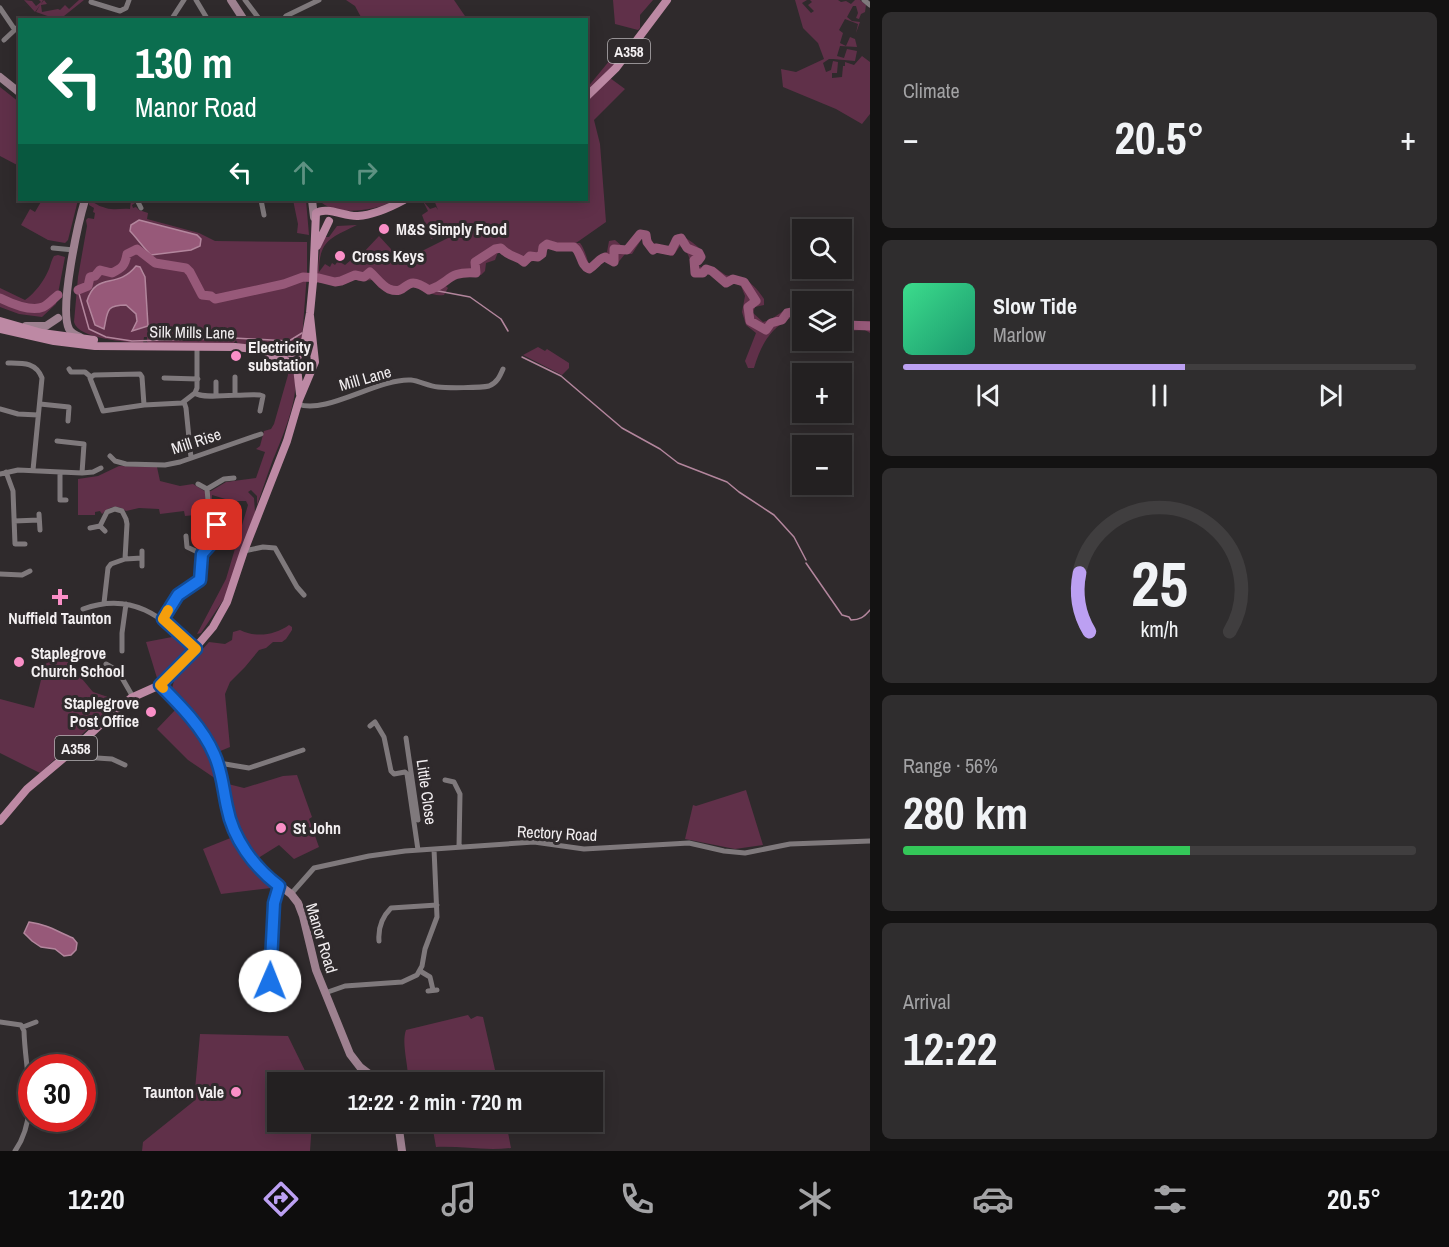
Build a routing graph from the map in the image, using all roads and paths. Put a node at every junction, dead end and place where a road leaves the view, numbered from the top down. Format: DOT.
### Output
graph roads {
  1 [pos="129,0"];
  2 [pos="184,0"];
  3 [pos="196,0"];
  4 [pos="231,0"];
  5 [pos="245,0"];
  6 [pos="319,0"];
  7 [pos="667,0"];
  8 [pos="864,0"];
  9 [pos="91,2"];
  10 [pos="870,5"];
  11 [pos="0,8"];
  12 [pos="172,18"];
  13 [pos="207,18"];
  14 [pos="243,18"];
  15 [pos="258,18"];
  16 [pos="284,18"];
  17 [pos="17,27"];
  18 [pos="4,40"];
  19 [pos="0,77"];
  20 [pos="18,91"];
  21 [pos="588,95"];
  22 [pos="85,201"];
  23 [pos="138,201"];
  24 [pos="261,201"];
  25 [pos="313,201"];
  26 [pos="314,201"];
  27 [pos="402,201"];
  28 [pos="141,208"];
  29 [pos="264,215"];
  30 [pos="326,217"];
  31 [pos="315,221"];
  32 [pos="53,248"];
  33 [pos="315,249"];
  34 [pos="74,250"];
  35 [pos="310,316"];
  36 [pos="63,319"];
  37 [pos="0,321"];
  38 [pos="5,329"];
  39 [pos="58,339"];
  40 [pos="84,339"];
  41 [pos="121,346"];
  42 [pos="197,347"];
  43 [pos="262,352"];
  44 [pos="301,353"];
  45 [pos="314,356"];
  46 [pos="8,363"];
  47 [pos="298,366"];
  48 [pos="311,368"];
  49 [pos="69,369"];
  50 [pos="503,369"];
  51 [pos="91,377"];
  52 [pos="235,377"];
  53 [pos="164,378"];
  54 [pos="198,378"];
  55 [pos="216,382"];
  56 [pos="266,389"];
  57 [pos="195,393"];
  58 [pos="235,394"];
  59 [pos="216,396"];
  60 [pos="263,396"];
  61 [pos="184,402"];
  62 [pos="299,402"];
  63 [pos="40,404"];
  64 [pos="144,405"];
  65 [pos="0,409"];
  66 [pos="260,411"];
  67 [pos="38,415"];
  68 [pos="68,421"];
  69 [pos="61,439"];
  70 [pos="257,443"];
  71 [pos="110,456"];
  72 [pos="191,458"];
  73 [pos="101,468"];
  74 [pos="33,470"];
  75 [pos="60,472"];
  76 [pos="3,473"];
  77 [pos="82,473"];
  78 [pos="223,473"];
  79 [pos="234,478"];
  80 [pos="224,480"];
  81 [pos="198,484"];
  82 [pos="207,489"];
  83 [pos="60,500"];
  84 [pos="14,521"];
  85 [pos="90,528"];
  86 [pos="40,530"];
  87 [pos="186,536"];
  88 [pos="25,544"];
  89 [pos="142,551"];
  90 [pos="244,551"];
  91 [pos="202,554"];
  92 [pos="142,558"];
  93 [pos="125,559"];
  94 [pos="142,566"];
  95 [pos="30,572"];
  96 [pos="0,574"];
  97 [pos="304,595"];
  98 [pos="104,603"];
  99 [pos="126,604"];
  100 [pos="83,609"];
  101 [pos="163,619"];
  102 [pos="196,649"];
  103 [pos="122,651"];
  104 [pos="106,664"];
  105 [pos="160,685"];
  106 [pos="133,698"];
  107 [pos="370,726"];
  108 [pos="406,738"];
  109 [pos="303,750"];
  110 [pos="72,751"];
  111 [pos="125,765"];
  112 [pos="219,765"];
  113 [pos="445,780"];
  114 [pos="0,821"];
  115 [pos="870,841"];
  116 [pos="459,848"];
  117 [pos="434,849"];
  118 [pos="420,850"];
  119 [pos="279,886"];
  120 [pos="291,894"];
  121 [pos="384,905"];
  122 [pos="437,905"];
  123 [pos="389,910"];
  124 [pos="371,934"];
  125 [pos="378,934"];
  126 [pos="379,941"];
  127 [pos="420,970"];
  128 [pos="273,986"];
  129 [pos="433,990"];
  130 [pos="325,993"];
  131 [pos="0,1022"];
  132 [pos="36,1022"];
  133 [pos="24,1027"];
  134 [pos="367,1072"];
  135 [pos="399,1132"];
  136 [pos="15,1151"];
  137 [pos="402,1151"];
  1 -- 9 [label="street"];
  2 -- 12 [label="street"];
  3 -- 13 [label="street"];
  4 -- 14 [label="street"];
  5 -- 15 [label="street"];
  6 -- 16 [label="street"];
  7 -- 21 [label="main road, A358"];
  8 -- 10 [label="street"];
  11 -- 17 [label="street"];
  17 -- 18 [label="street"];
  19 -- 20 [label="street"];
  22 -- 34 [label="street"];
  23 -- 28 [label="street"];
  24 -- 29 [label="street"];
  25 -- 31 [label="street"];
  26 -- 30 [label="street"];
  27 -- 30 [label="main road"];
  30 -- 31 [label="main road"];
  30 -- 31 [label="main road"];
  30 -- 33 [label="main road, A358"];
  31 -- 33 [label="main road, A358"];
  32 -- 34 [label="street"];
  33 -- 35 [label="main road, A358"];
  34 -- 36 [label="street"];
  35 -- 44 [label="main road, A358"];
  35 -- 45 [label="main road, A358"];
  36 -- 38 [label="street"];
  36 -- 39 [label="street"];
  36 -- 40 [label="street"];
  37 -- 38 [label="main road, Silk Mills Lane"];
  38 -- 39 [label="main road, Silk Mills Lane"];
  39 -- 40 [label="main road, Silk Mills Lane"];
  39 -- 41 [label="main road, Silk Mills Lane"];
  40 -- 41 [label="main road, Silk Mills Lane"];
  41 -- 42 [label="main road, Silk Mills Lane"];
  42 -- 43 [label="main road, Silk Mills Lane"];
  42 -- 54 [label="street"];
  43 -- 44 [label="main road, Silk Mills Lane"];
  43 -- 47 [label="main road, Silk Mills Lane"];
  44 -- 45 [label="main road"];
  44 -- 47 [label="main road, A358"];
  45 -- 48 [label="main road, A358"];
  46 -- 63 [label="street"];
  47 -- 48 [label="main road"];
  47 -- 62 [label="main road, A358"];
  48 -- 62 [label="main road, A358"];
  49 -- 51 [label="street"];
  50 -- 62 [label="street, Mill Lane"];
  51 -- 64 [label="street"];
  51 -- 64 [label="street"];
  52 -- 58 [label="street"];
  53 -- 54 [label="street"];
  54 -- 57 [label="street"];
  55 -- 59 [label="street"];
  56 -- 60 [label="street"];
  57 -- 59 [label="street"];
  57 -- 61 [label="street"];
  58 -- 59 [label="street"];
  58 -- 60 [label="street"];
  60 -- 66 [label="street"];
  61 -- 64 [label="street"];
  61 -- 72 [label="street"];
  62 -- 90 [label="main road, A358"];
  63 -- 67 [label="street"];
  63 -- 68 [label="street"];
  65 -- 67 [label="street"];
  67 -- 74 [label="street"];
  69 -- 77 [label="street"];
  70 -- 72 [label="street, Mill Rise"];
  71 -- 72 [label="street, Mill Rise"];
  73 -- 77 [label="street"];
  74 -- 75 [label="street"];
  74 -- 76 [label="street"];
  75 -- 77 [label="street"];
  75 -- 83 [label="street"];
  76 -- 84 [label="street"];
  78 -- 80 [label="street"];
  79 -- 80 [label="street"];
  80 -- 82 [label="street"];
  81 -- 82 [label="street"];
  82 -- 91 [label="street"];
  84 -- 86 [label="street"];
  84 -- 88 [label="street"];
  85 -- 93 [label="street"];
  87 -- 91 [label="street"];
  89 -- 92 [label="street"];
  90 -- 97 [label="street"];
  90 -- 102 [label="main road, A358"];
  91 -- 101 [label="street"];
  92 -- 93 [label="street"];
  92 -- 94 [label="street"];
  93 -- 98 [label="street"];
  95 -- 96 [label="street"];
  98 -- 99 [label="street"];
  98 -- 100 [label="street"];
  99 -- 101 [label="street"];
  99 -- 103 [label="street"];
  101 -- 102 [label="street"];
  102 -- 105 [label="main road, A358"];
  104 -- 106 [label="street"];
  105 -- 106 [label="main road, A358"];
  105 -- 112 [label="street, Manor Road"];
  106 -- 110 [label="main road, A358"];
  107 -- 118 [label="street"];
  108 -- 118 [label="street, Little Close"];
  109 -- 112 [label="street"];
  110 -- 111 [label="street"];
  110 -- 114 [label="main road, A358"];
  112 -- 119 [label="street, Manor Road"];
  113 -- 116 [label="street"];
  115 -- 116 [label="street, Rectory Road"];
  116 -- 117 [label="street, Rectory Road"];
  117 -- 118 [label="street, Rectory Road"];
  117 -- 122 [label="street"];
  118 -- 120 [label="street, Rectory Road"];
  119 -- 120 [label="street, Manor Road"];
  119 -- 128 [label="street"];
  120 -- 130 [label="street, Manor Road"];
  121 -- 123 [label="street"];
  122 -- 123 [label="street"];
  122 -- 127 [label="street"];
  123 -- 125 [label="street"];
  124 -- 125 [label="street"];
  125 -- 126 [label="street"];
  127 -- 129 [label="street"];
  127 -- 130 [label="street"];
  130 -- 134 [label="street, Manor Road"];
  131 -- 133 [label="street"];
  132 -- 133 [label="street"];
  133 -- 136 [label="street"];
  135 -- 137 [label="street"];
}
